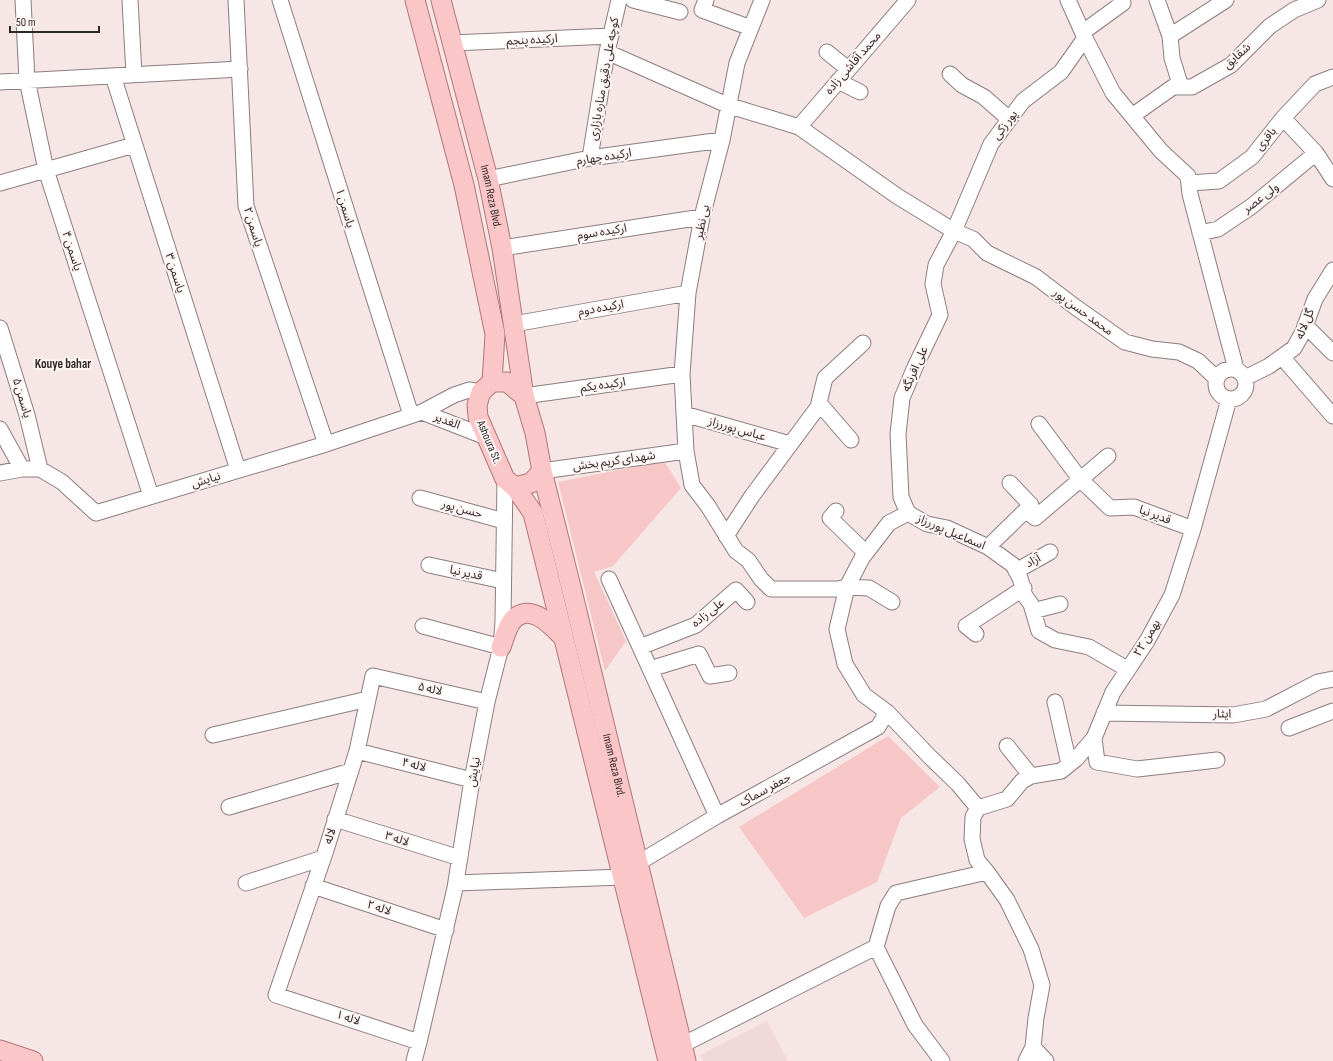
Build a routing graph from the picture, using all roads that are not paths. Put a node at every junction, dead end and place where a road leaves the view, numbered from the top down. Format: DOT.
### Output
graph roads {
  1 [pos="23,0"];
  2 [pos="130,0"];
  3 [pos="236,0"];
  4 [pos="280,0"];
  5 [pos="415,0"];
  6 [pos="441,0"];
  7 [pos="619,0"];
  8 [pos="633,0"];
  9 [pos="706,0"];
  10 [pos="762,0"];
  11 [pos="908,0"];
  12 [pos="1068,0"];
  13 [pos="1157,0"];
  14 [pos="1226,0"];
  15 [pos="1318,0"];
  16 [pos="1123,1"];
  17 [pos="680,12"];
  18 [pos="751,28"];
  19 [pos="1084,35"];
  20 [pos="611,36"];
  21 [pos="1170,36"];
  22 [pos="452,43"];
  23 [pos="607,52"];
  24 [pos="827,52"];
  25 [pos="240,69"];
  26 [pos="848,69"];
  27 [pos="950,74"];
  28 [pos="134,75"];
  29 [pos="112,76"];
  30 [pos="1333,77"];
  31 [pos="27,80"];
  32 [pos="838,81"];
  33 [pos="0,82"];
  34 [pos="1181,87"];
  35 [pos="860,92"];
  36 [pos="728,105"];
  37 [pos="1132,116"];
  38 [pos="1283,118"];
  39 [pos="1009,119"];
  40 [pos="799,127"];
  41 [pos="722,140"];
  42 [pos="134,145"];
  43 [pos="1316,153"];
  44 [pos="590,158"];
  45 [pos="46,170"];
  46 [pos="488,179"];
  47 [pos="1333,179"];
  48 [pos="0,183"];
  49 [pos="1189,183"];
  50 [pos="702,216"];
  51 [pos="954,231"];
  52 [pos="1200,233"];
  53 [pos="502,248"];
  54 [pos="1333,270"];
  55 [pos="688,292"];
  56 [pos="514,324"];
  57 [pos="1305,326"];
  58 [pos="0,328"];
  59 [pos="863,343"];
  60 [pos="1333,353"];
  61 [pos="1282,357"];
  62 [pos="682,374"];
  63 [pos="1240,374"];
  64 [pos="1216,379"];
  65 [pos="486,387"];
  66 [pos="524,396"];
  67 [pos="1229,399"];
  68 [pos="819,403"];
  69 [pos="416,414"];
  70 [pos="684,414"];
  71 [pos="1333,416"];
  72 [pos="1039,424"];
  73 [pos="0,429"];
  74 [pos="486,437"];
  75 [pos="851,440"];
  76 [pos="326,444"];
  77 [pos="790,444"];
  78 [pos="686,451"];
  79 [pos="1108,456"];
  80 [pos="22,469"];
  81 [pos="40,469"];
  82 [pos="238,470"];
  83 [pos="542,471"];
  84 [pos="0,473"];
  85 [pos="1080,479"];
  86 [pos="510,483"];
  87 [pos="1010,483"];
  88 [pos="151,496"];
  89 [pos="420,498"];
  90 [pos="1026,510"];
  91 [pos="836,511"];
  92 [pos="908,513"];
  93 [pos="504,521"];
  94 [pos="1193,529"];
  95 [pos="726,536"];
  96 [pos="988,547"];
  97 [pos="1050,552"];
  98 [pos="866,553"];
  99 [pos="429,566"];
  100 [pos="1016,571"];
  101 [pos="609,579"];
  102 [pos="503,582"];
  103 [pos="847,588"];
  104 [pos="1024,588"];
  105 [pos="747,602"];
  106 [pos="892,602"];
  107 [pos="1060,604"];
  108 [pos="1033,611"];
  109 [pos="423,626"];
  110 [pos="976,634"];
  111 [pos="564,637"];
  112 [pos="501,647"];
  113 [pos="640,647"];
  114 [pos="650,668"];
  115 [pos="1127,669"];
  116 [pos="729,673"];
  117 [pos="373,676"];
  118 [pos="1333,679"];
  119 [pos="368,699"];
  120 [pos="487,702"];
  121 [pos="1055,702"];
  122 [pos="1333,711"];
  123 [pos="887,712"];
  124 [pos="1104,713"];
  125 [pos="1289,728"];
  126 [pos="212,735"];
  127 [pos="1094,738"];
  128 [pos="1007,746"];
  129 [pos="357,751"];
  130 [pos="1216,760"];
  131 [pos="1069,764"];
  132 [pos="351,771"];
  133 [pos="1031,776"];
  134 [pos="472,780"];
  135 [pos="229,807"];
  136 [pos="978,808"];
  137 [pos="717,816"];
  138 [pos="335,820"];
  139 [pos="323,858"];
  140 [pos="460,858"];
  141 [pos="638,863"];
  142 [pos="987,872"];
  143 [pos="623,877"];
  144 [pos="246,883"];
  145 [pos="456,883"];
  146 [pos="313,886"];
  147 [pos="446,930"];
  148 [pos="876,947"];
  149 [pos="276,994"];
  150 [pos="419,1042"];
  151 [pos="1033,1047"];
  152 [pos="0,1050"];
  153 [pos="684,1053"];
  154 [pos="33,1061"];
  155 [pos="414,1061"];
  156 [pos="668,1061"];
  157 [pos="942,1061"];
  158 [pos="1026,1061"];
  159 [pos="1046,1061"];
  1 -- 31 [label="street, یاسمن ۴"];
  2 -- 28 [label="street"];
  3 -- 25 [label="street, یاسمن ۲"];
  4 -- 69 [label="street, یاسمن ۱"];
  5 -- 65 [label="main road, Imam Reza Blvd."];
  6 -- 22 [label="main road, Imam Reza Blvd."];
  7 -- 20 [label="street, کوچه علی دقیق مناره بازاری"];
  8 -- 17 [label="street"];
  9 -- 18 [label="street"];
  10 -- 18 [label="street, بی نظیر"];
  11 -- 26 [label="street, محمد آقاشی زاده"];
  12 -- 19 [label="street"];
  13 -- 21 [label="street"];
  14 -- 21 [label="street"];
  15 -- 34 [label="street, شقایق"];
  16 -- 19 [label="street, پور زکی"];
  18 -- 36 [label="street, بی نظیر"];
  19 -- 37 [label="street"];
  19 -- 39 [label="street, پور زکی"];
  20 -- 22 [label="street, ارکیده پنجم"];
  20 -- 23 [label="street, کوچه علی دقیق مناره بازاری"];
  21 -- 34 [label="street"];
  22 -- 46 [label="main road, Imam Reza Blvd."];
  23 -- 36 [label="street, محمد حسن پور"];
  23 -- 44 [label="street, کوچه علی دقیق مناره بازاری"];
  24 -- 26 [label="street"];
  25 -- 28 [label="street"];
  25 -- 76 [label="street, یاسمن ۲"];
  26 -- 32 [label="street, محمد آقاشی زاده"];
  27 -- 39 [label="street"];
  28 -- 29 [label="street"];
  29 -- 31 [label="street"];
  29 -- 42 [label="street, یاسمن ۳"];
  30 -- 38 [label="street, باقری"];
  31 -- 33 [label="street"];
  31 -- 45 [label="street, یاسمن ۴"];
  32 -- 35 [label="street"];
  32 -- 40 [label="street, محمد آقاشی زاده"];
  34 -- 37 [label="street, شقایق"];
  36 -- 40 [label="street, محمد حسن پور"];
  36 -- 41 [label="street, بی نظیر"];
  37 -- 49 [label="street"];
  38 -- 43 [label="street"];
  38 -- 49 [label="street, باقری"];
  39 -- 51 [label="street, پور زکی"];
  40 -- 51 [label="street, محمد حسن پور"];
  41 -- 44 [label="street, ارکیده چهارم"];
  41 -- 50 [label="street, بی نظیر"];
  42 -- 45 [label="street"];
  42 -- 82 [label="street, یاسمن ۳"];
  43 -- 47 [label="street"];
  43 -- 52 [label="street, ولی عصر"];
  44 -- 46 [label="street, ارکیده چهارم"];
  45 -- 48 [label="street"];
  45 -- 88 [label="street, یاسمن ۴"];
  46 -- 53 [label="main road, Imam Reza Blvd."];
  49 -- 52 [label="street"];
  50 -- 53 [label="street, ارکیده سوم"];
  50 -- 55 [label="street, بی نظیر"];
  51 -- 64 [label="street, محمد حسن پور"];
  51 -- 92 [label="street, علی افرنگه"];
  52 -- 63 [label="street"];
  53 -- 56 [label="main road, Imam Reza Blvd."];
  54 -- 57 [label="street, گل لاله"];
  55 -- 56 [label="street, ارکیده دوم"];
  55 -- 62 [label="street, بی نظیر"];
  56 -- 66 [label="main road, Imam Reza Blvd."];
  57 -- 60 [label="street"];
  57 -- 61 [label="street, گل لاله"];
  58 -- 81 [label="street, یاسمن ۵"];
  59 -- 68 [label="street"];
  61 -- 63 [label="street, گل لاله"];
  61 -- 71 [label="street"];
  62 -- 66 [label="street, ارکیده یکم"];
  62 -- 70 [label="street, بی نظیر"];
  63 -- 64 [label="street"];
  63 -- 67 [label="street"];
  64 -- 67 [label="street"];
  65 -- 66 [label="main road"];
  65 -- 69 [label="street, الغدیر"];
  65 -- 74 [label="main road, Ashoura St."];
  66 -- 83 [label="main road"];
  67 -- 94 [label="street, ۲۲ بهمن"];
  68 -- 75 [label="street"];
  68 -- 77 [label="street"];
  69 -- 74 [label="street, الغدیر"];
  69 -- 76 [label="street, نیایش"];
  70 -- 77 [label="street, عباس پوررزاز"];
  70 -- 78 [label="street, بی نظیر"];
  72 -- 85 [label="street, قدیر نیا"];
  73 -- 80 [label="street"];
  74 -- 86 [label="main road, Ashoura St."];
  76 -- 82 [label="street, نیایش"];
  77 -- 95 [label="street"];
  78 -- 83 [label="street, شهدای کریم بخش"];
  78 -- 95 [label="street, بی نظیر"];
  79 -- 85 [label="street"];
  80 -- 81 [label="street"];
  80 -- 84 [label="street"];
  81 -- 88 [label="street, نیایش"];
  82 -- 88 [label="street, نیایش"];
  83 -- 86 [label="main road"];
  83 -- 141 [label="main road, Imam Reza Blvd."];
  85 -- 90 [label="street"];
  85 -- 94 [label="street, قدیر نیا"];
  86 -- 93 [label="street, نیایش"];
  86 -- 111 [label="main road, Imam Reza Blvd."];
  87 -- 90 [label="street"];
  89 -- 93 [label="street, حسن پور"];
  90 -- 96 [label="street"];
  91 -- 98 [label="street"];
  92 -- 96 [label="street, اسماعیل پوررزاز"];
  92 -- 98 [label="street"];
  93 -- 102 [label="street, نیایش"];
  94 -- 115 [label="street, ۲۲ بهمن"];
  95 -- 103 [label="street, بی نظیر"];
  96 -- 100 [label="street, اسماعیل پوررزاز"];
  97 -- 100 [label="street, آزاد"];
  98 -- 103 [label="street"];
  99 -- 102 [label="street, قدیر نیا"];
  100 -- 104 [label="street, اسماعیل پوررزاز"];
  101 -- 113 [label="street"];
  102 -- 112 [label="street, نیایش"];
  103 -- 106 [label="street"];
  103 -- 123 [label="street"];
  104 -- 108 [label="street, اسماعیل پوررزاز"];
  104 -- 110 [label="street"];
  105 -- 113 [label="street, علی زاده"];
  107 -- 108 [label="street"];
  108 -- 115 [label="street, اسماعیل پوررزاز"];
  109 -- 112 [label="street"];
  111 -- 112 [label="main road"];
  111 -- 143 [label="main road, Imam Reza Blvd."];
  112 -- 120 [label="street, نیایش"];
  113 -- 114 [label="street"];
  114 -- 116 [label="street"];
  114 -- 137 [label="street"];
  115 -- 124 [label="street, ۲۲ بهمن"];
  117 -- 119 [label="street, لاله"];
  117 -- 120 [label="street, لاله ۵"];
  118 -- 124 [label="street, ایثار"];
  119 -- 126 [label="street"];
  119 -- 129 [label="street, لاله"];
  120 -- 134 [label="street, نیایش"];
  121 -- 131 [label="street"];
  122 -- 125 [label="street"];
  123 -- 136 [label="street"];
  123 -- 137 [label="street, جعفر سماک"];
  124 -- 127 [label="street, ۲۲ بهمن"];
  127 -- 130 [label="street"];
  127 -- 131 [label="street, ۲۲ بهمن"];
  128 -- 133 [label="street"];
  129 -- 132 [label="street, لاله"];
  129 -- 134 [label="street, لاله ۴"];
  131 -- 133 [label="street, ۲۲ بهمن"];
  132 -- 135 [label="street"];
  132 -- 138 [label="street, لاله"];
  133 -- 136 [label="street"];
  134 -- 140 [label="street, نیایش"];
  136 -- 142 [label="street"];
  137 -- 141 [label="street, جعفر سماک"];
  138 -- 139 [label="street, لاله"];
  138 -- 140 [label="street, لاله ۳"];
  139 -- 144 [label="street"];
  139 -- 146 [label="street, لاله"];
  140 -- 145 [label="street, نیایش"];
  141 -- 153 [label="main road, Imam Reza Blvd."];
  142 -- 148 [label="street"];
  142 -- 151 [label="street"];
  143 -- 145 [label="street"];
  143 -- 156 [label="main road, Imam Reza Blvd."];
  145 -- 147 [label="street, نیایش"];
  146 -- 147 [label="street, لاله ۲"];
  146 -- 149 [label="street, لاله"];
  147 -- 150 [label="street, نیایش"];
  148 -- 153 [label="street"];
  148 -- 157 [label="street"];
  149 -- 150 [label="street, لاله ۱"];
  150 -- 155 [label="street, نیایش"];
  151 -- 158 [label="street"];
  151 -- 159 [label="street"];
  152 -- 154 [label="main road"];
}
